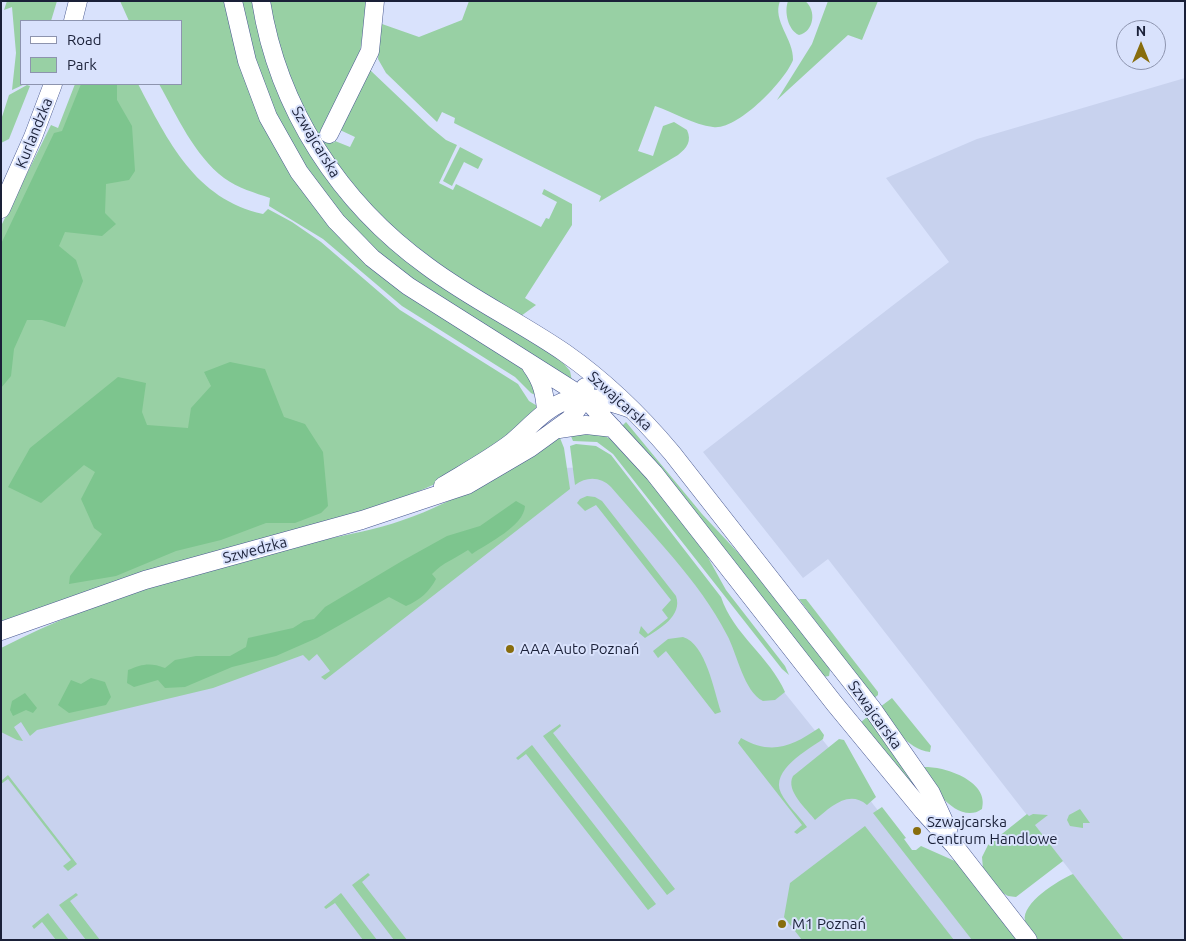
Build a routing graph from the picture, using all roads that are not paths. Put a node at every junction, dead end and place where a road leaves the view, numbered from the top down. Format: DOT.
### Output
graph roads {
  1 [pos="78,1"];
  2 [pos="233,1"];
  3 [pos="261,1"];
  4 [pos="375,1"];
  5 [pos="73,20"];
  6 [pos="53,85"];
  7 [pos="329,134"];
  8 [pos="1,209"];
  9 [pos="528,362"];
  10 [pos="579,365"];
  11 [pos="585,398"];
  12 [pos="633,410"];
  13 [pos="546,412"];
  14 [pos="614,428"];
  15 [pos="558,429"];
  16 [pos="417,501"];
  17 [pos="93,598"];
  18 [pos="1,631"];
  19 [pos="1,643"];
  20 [pos="954,845"];
  21 [pos="1028,940"];
  1 -- 5 [label="street"];
  2 -- 9 [label="street, Szwajcarska"];
  3 -- 10 [label="street, Szwajcarska"];
  4 -- 7 [label="street"];
  6 -- 8 [label="street, Kurlandzka"];
  9 -- 11 [label="street, Szwajcarska"];
  9 -- 13 [label="street"];
  10 -- 11 [label="street"];
  10 -- 12 [label="street, Szwajcarska"];
  11 -- 12 [label="street, Szwedzka"];
  11 -- 13 [label="street, Szwedzka"];
  11 -- 14 [label="street, Szwajcarska"];
  11 -- 15 [label="street, Szwedzka"];
  12 -- 20 [label="street, Szwajcarska"];
  13 -- 16 [label="street, Szwedzka"];
  14 -- 15 [label="street, Szwajcarska"];
  14 -- 20 [label="street, Szwajcarska"];
  15 -- 16 [label="street, Szwedzka"];
  16 -- 17 [label="street, Szwedzka"];
  17 -- 18 [label="street, Szwedzka"];
  17 -- 19 [label="street, Szwedzka"];
  20 -- 21 [label="street, Szwajcarska"];
}
